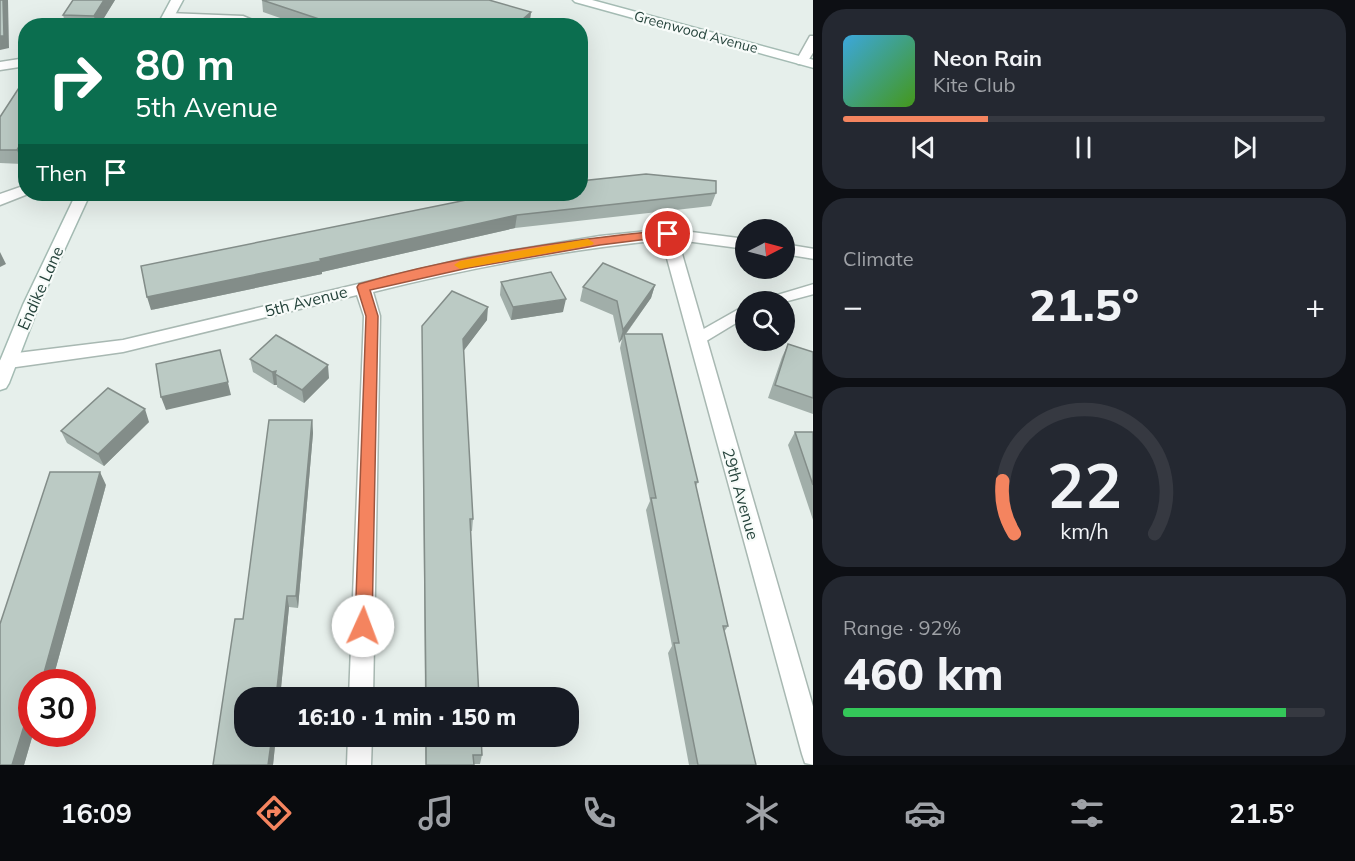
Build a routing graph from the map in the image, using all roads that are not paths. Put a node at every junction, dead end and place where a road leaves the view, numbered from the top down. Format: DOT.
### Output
graph roads {
  1 [pos="177,0"];
  2 [pos="579,0"];
  3 [pos="168,18"];
  4 [pos="813,39"];
  5 [pos="808,62"];
  6 [pos="18,63"];
  7 [pos="0,66"];
  8 [pos="18,192"];
  9 [pos="0,200"];
  10 [pos="80,201"];
  11 [pos="668,234"];
  12 [pos="735,243"];
  13 [pos="795,251"];
  14 [pos="813,254"];
  15 [pos="363,287"];
  16 [pos="813,289"];
  17 [pos="795,294"];
  18 [pos="735,317"];
  19 [pos="698,339"];
  20 [pos="9,361"];
  21 [pos="0,383"];
  22 [pos="361,687"];
  23 [pos="360,747"];
  24 [pos="813,754"];
  25 [pos="359,765"];
  1 -- 3 [label="street"];
  2 -- 5 [label="street, Greenwood Avenue"];
  4 -- 5 [label="street"];
  6 -- 7 [label="street"];
  8 -- 9 [label="street"];
  10 -- 20 [label="street, Endike Lane"];
  11 -- 12 [label="street, 5th Avenue"];
  11 -- 15 [label="street, 5th Avenue"];
  11 -- 19 [label="street, 29th Avenue"];
  13 -- 14 [label="street"];
  15 -- 20 [label="street, 5th Avenue"];
  15 -- 22 [label="street"];
  16 -- 17 [label="lane"];
  18 -- 19 [label="lane"];
  19 -- 24 [label="street, 29th Avenue"];
  20 -- 21 [label="street, Endike Lane"];
  23 -- 25 [label="street"];
}
